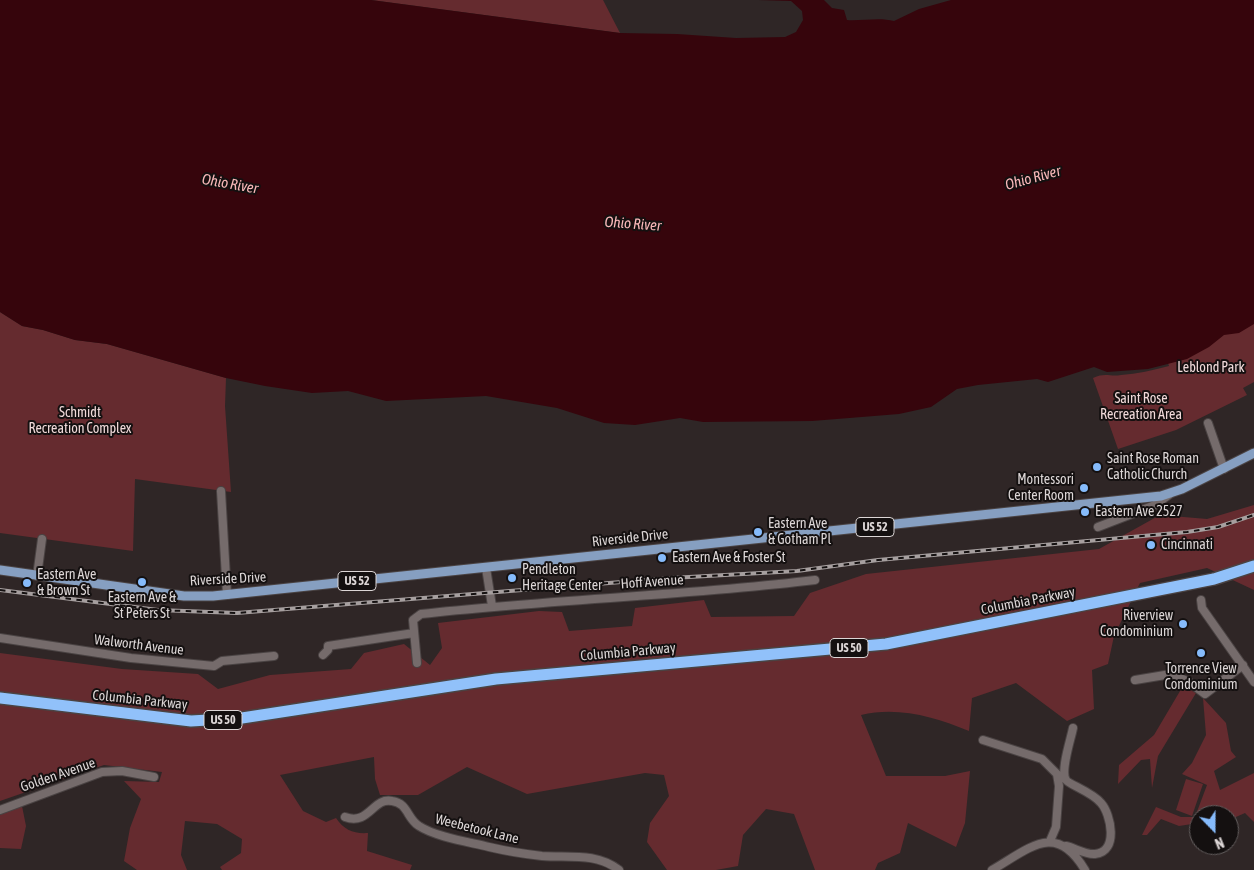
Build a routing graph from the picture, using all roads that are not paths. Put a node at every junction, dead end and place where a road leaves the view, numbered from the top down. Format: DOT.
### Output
graph roads {
  1 [pos="1208,423"];
  2 [pos="1254,453"];
  3 [pos="1224,468"];
  4 [pos="221,491"];
  5 [pos="1172,493"];
  6 [pos="1098,527"];
  7 [pos="42,539"];
  8 [pos="1254,566"];
  9 [pos="486,568"];
  10 [pos="0,570"];
  11 [pos="37,576"];
  12 [pos="814,580"];
  13 [pos="227,595"];
  14 [pos="1201,600"];
  15 [pos="492,606"];
  16 [pos="414,632"];
  17 [pos="0,638"];
  18 [pos="323,655"];
  19 [pos="274,656"];
  20 [pos="418,663"];
  21 [pos="1242,665"];
  22 [pos="1135,680"];
  23 [pos="1254,682"];
  24 [pos="0,698"];
  25 [pos="1073,728"];
  26 [pos="983,740"];
  27 [pos="154,777"];
  28 [pos="0,810"];
  29 [pos="345,817"];
  30 [pos="1050,841"];
  31 [pos="1066,846"];
  32 [pos="619,870"];
  33 [pos="992,870"];
  34 [pos="1085,870"];
  1 -- 3 [label="street"];
  2 -- 3 [label="main road, Riverside Drive / US 52"];
  3 -- 5 [label="main road, Riverside Drive / US 52"];
  4 -- 13 [label="street"];
  5 -- 6 [label="street"];
  5 -- 9 [label="main road, Riverside Drive / US 52"];
  7 -- 11 [label="street"];
  8 -- 24 [label="highway, Columbia Parkway / US 50"];
  9 -- 13 [label="main road, Riverside Drive / US 52"];
  9 -- 15 [label="street"];
  10 -- 11 [label="main road, Riverside Drive / US 52"];
  11 -- 13 [label="main road, Riverside Drive / US 52"];
  12 -- 15 [label="street, Hoff Avenue"];
  14 -- 21 [label="street"];
  15 -- 16 [label="street, Hoff Avenue"];
  16 -- 18 [label="street"];
  16 -- 20 [label="street"];
  17 -- 19 [label="street, Walworth Avenue"];
  21 -- 22 [label="street"];
  21 -- 23 [label="street"];
  25 -- 31 [label="street"];
  26 -- 30 [label="street"];
  27 -- 28 [label="street, Golden Avenue"];
  29 -- 32 [label="street, Weebetook Lane"];
  30 -- 31 [label="street"];
  30 -- 33 [label="street"];
  31 -- 34 [label="street"];
}
